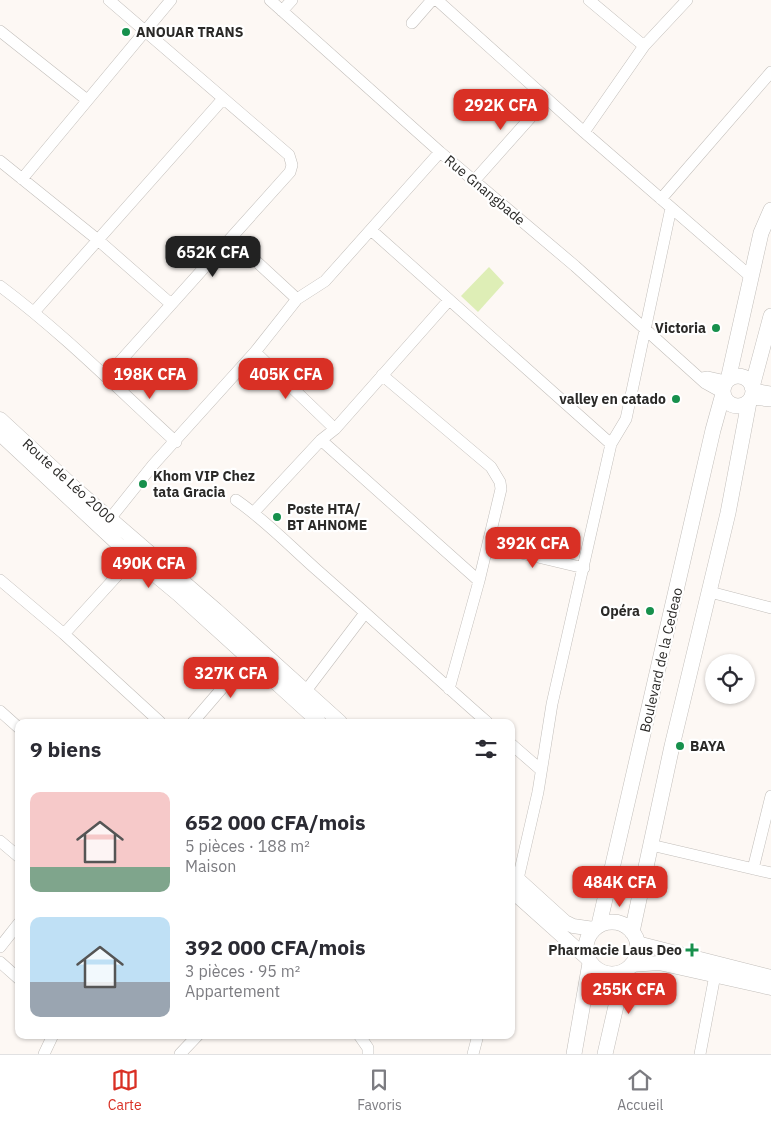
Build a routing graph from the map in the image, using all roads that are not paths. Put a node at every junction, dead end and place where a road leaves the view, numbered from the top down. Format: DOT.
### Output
graph roads {
  1 [pos="109,0"];
  2 [pos="171,0"];
  3 [pos="270,0"];
  4 [pos="292,0"];
  5 [pos="432,0"];
  6 [pos="437,0"];
  7 [pos="589,0"];
  8 [pos="688,0"];
  9 [pos="282,11"];
  10 [pos="412,23"];
  11 [pos="0,31"];
  12 [pos="145,32"];
  13 [pos="644,46"];
  14 [pos="771,72"];
  15 [pos="547,99"];
  16 [pos="87,100"];
  17 [pos="222,100"];
  18 [pos="584,132"];
  19 [pos="440,152"];
  20 [pos="0,161"];
  21 [pos="22,179"];
  22 [pos="474,181"];
  23 [pos="661,199"];
  24 [pos="671,208"];
  25 [pos="771,210"];
  26 [pos="371,230"];
  27 [pos="231,238"];
  28 [pos="98,240"];
  29 [pos="750,276"];
  30 [pos="0,286"];
  31 [pos="297,299"];
  32 [pos="449,300"];
  33 [pos="171,304"];
  34 [pos="34,312"];
  35 [pos="771,316"];
  36 [pos="644,328"];
  37 [pos="255,352"];
  38 [pos="382,375"];
  39 [pos="107,376"];
  40 [pos="725,387"];
  41 [pos="771,392"];
  42 [pos="751,394"];
  43 [pos="771,401"];
  44 [pos="0,418"];
  45 [pos="335,429"];
  46 [pos="0,434"];
  47 [pos="321,440"];
  48 [pos="176,442"];
  49 [pos="611,444"];
  50 [pos="236,500"];
  51 [pos="254,512"];
  52 [pos="111,518"];
  53 [pos="102,529"];
  54 [pos="488,545"];
  55 [pos="134,557"];
  56 [pos="584,568"];
  57 [pos="0,580"];
  58 [pos="479,581"];
  59 [pos="710,592"];
  60 [pos="771,608"];
  61 [pos="365,613"];
  62 [pos="64,634"];
  63 [pos="249,657"];
  64 [pos="449,689"];
  65 [pos="305,692"];
  66 [pos="0,711"];
  67 [pos="157,719"];
  68 [pos="196,719"];
  69 [pos="316,719"];
  70 [pos="336,719"];
  71 [pos="484,719"];
  72 [pos="15,724"];
  73 [pos="515,747"];
  74 [pos="541,770"];
  75 [pos="771,796"];
  76 [pos="0,841"];
  77 [pos="651,845"];
  78 [pos="15,854"];
  79 [pos="753,869"];
  80 [pos="771,873"];
  81 [pos="515,879"];
  82 [pos="515,888"];
  83 [pos="515,889"];
  84 [pos="597,927"];
  85 [pos="15,928"];
  86 [pos="635,937"];
  87 [pos="0,947"];
  88 [pos="589,961"];
  89 [pos="0,962"];
  90 [pos="628,968"];
  91 [pos="15,975"];
  92 [pos="715,975"];
  93 [pos="771,976"];
  94 [pos="771,988"];
  95 [pos="51,1039"];
  96 [pos="194,1039"];
  97 [pos="362,1039"];
  98 [pos="477,1039"];
  99 [pos="44,1054"];
  100 [pos="180,1054"];
  101 [pos="368,1054"];
  102 [pos="473,1054"];
  103 [pos="574,1054"];
  104 [pos="605,1054"];
  105 [pos="700,1054"];
  1 -- 12 [label="street"];
  2 -- 12 [label="street"];
  3 -- 9 [label="street, Rue Gnangbade"];
  4 -- 9 [label="street"];
  5 -- 10 [label="street"];
  6 -- 15 [label="street"];
  7 -- 13 [label="street"];
  8 -- 13 [label="street"];
  9 -- 19 [label="street, Rue Gnangbade"];
  11 -- 16 [label="street"];
  12 -- 16 [label="street"];
  12 -- 17 [label="street"];
  13 -- 18 [label="street"];
  14 -- 23 [label="street"];
  15 -- 18 [label="street"];
  15 -- 22 [label="street"];
  16 -- 21 [label="street"];
  17 -- 27 [label="street"];
  17 -- 28 [label="street"];
  18 -- 23 [label="street"];
  19 -- 22 [label="street, Rue Gnangbade"];
  19 -- 26 [label="street"];
  20 -- 21 [label="street"];
  21 -- 28 [label="street"];
  22 -- 36 [label="street, Rue Gnangbade"];
  23 -- 24 [label="street"];
  24 -- 29 [label="street"];
  24 -- 36 [label="street"];
  25 -- 29 [label="main road, Boulevard de la Cedeao"];
  26 -- 31 [label="street"];
  26 -- 32 [label="street"];
  27 -- 31 [label="street"];
  27 -- 33 [label="street"];
  28 -- 33 [label="street"];
  28 -- 34 [label="street"];
  29 -- 40 [label="main road, Boulevard de la Cedeao"];
  30 -- 34 [label="street"];
  31 -- 37 [label="street"];
  32 -- 38 [label="street"];
  32 -- 49 [label="street"];
  33 -- 39 [label="street"];
  34 -- 39 [label="street"];
  35 -- 42 [label="main road"];
  36 -- 40 [label="street, Rue Gnangbade"];
  36 -- 49 [label="street"];
  37 -- 45 [label="street"];
  37 -- 48 [label="street"];
  38 -- 45 [label="street"];
  38 -- 54 [label="street"];
  39 -- 48 [label="street"];
  40 -- 42 [label="main road"];
  40 -- 42 [label="main road"];
  40 -- 84 [label="main road, Boulevard de la Cedeao"];
  41 -- 42 [label="street"];
  42 -- 43 [label="street"];
  42 -- 59 [label="main road"];
  44 -- 52 [label="street, Route de Léo 2000"];
  45 -- 47 [label="street"];
  46 -- 53 [label="street, Route de Léo 2000"];
  47 -- 51 [label="street"];
  47 -- 58 [label="street"];
  48 -- 52 [label="street"];
  49 -- 56 [label="street"];
  50 -- 51 [label="street"];
  51 -- 61 [label="street"];
  52 -- 53 [label="street"];
  52 -- 65 [label="street, Route de Léo 2000"];
  53 -- 55 [label="street, Route de Léo 2000"];
  54 -- 56 [label="street"];
  54 -- 58 [label="street"];
  55 -- 62 [label="street"];
  55 -- 63 [label="street, Route de Léo 2000"];
  56 -- 74 [label="street"];
  57 -- 62 [label="street"];
  58 -- 64 [label="street"];
  59 -- 60 [label="street"];
  59 -- 77 [label="main road"];
  61 -- 64 [label="street"];
  61 -- 65 [label="street"];
  62 -- 67 [label="street"];
  63 -- 68 [label="street"];
  63 -- 69 [label="street, Route de Léo 2000"];
  64 -- 71 [label="street"];
  65 -- 70 [label="street, Route de Léo 2000"];
  66 -- 72 [label="street"];
  73 -- 74 [label="street"];
  74 -- 81 [label="street"];
  75 -- 79 [label="street"];
  76 -- 78 [label="street"];
  77 -- 79 [label="street"];
  77 -- 86 [label="main road"];
  79 -- 80 [label="street"];
  82 -- 84 [label="street"];
  83 -- 88 [label="street"];
  84 -- 86 [label="main road"];
  84 -- 88 [label="main road"];
  85 -- 87 [label="street"];
  86 -- 90 [label="main road"];
  86 -- 93 [label="street"];
  88 -- 90 [label="main road"];
  88 -- 103 [label="main road"];
  89 -- 91 [label="street"];
  90 -- 92 [label="street"];
  90 -- 104 [label="main road"];
  92 -- 94 [label="street"];
  92 -- 105 [label="street"];
  95 -- 99 [label="street"];
  96 -- 100 [label="street"];
  97 -- 101 [label="street"];
  98 -- 102 [label="street"];
}
